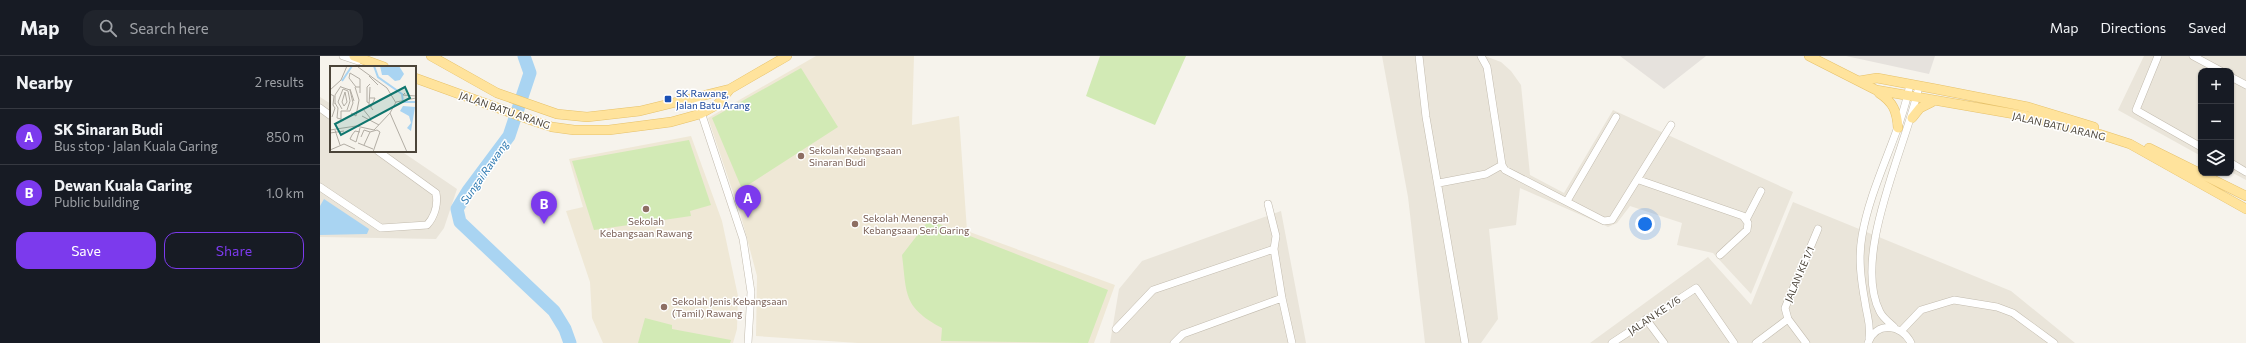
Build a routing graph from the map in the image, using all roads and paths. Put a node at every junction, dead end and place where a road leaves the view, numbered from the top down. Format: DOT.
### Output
graph roads {
  1 [pos="343,56"];
  2 [pos="354,56"];
  3 [pos="431,56"];
  4 [pos="788,56"];
  5 [pos="1419,56"];
  6 [pos="1481,56"];
  7 [pos="1809,56"];
  8 [pos="2158,56"];
  9 [pos="2193,56"];
  10 [pos="378,66"];
  11 [pos="381,66"];
  12 [pos="2215,68"];
  13 [pos="416,78"];
  14 [pos="2234,79"];
  15 [pos="1860,82"];
  16 [pos="1915,85"];
  17 [pos="2246,85"];
  18 [pos="730,89"];
  19 [pos="1876,90"];
  20 [pos="696,98"];
  21 [pos="1912,98"];
  22 [pos="1932,102"];
  23 [pos="320,108"];
  24 [pos="700,114"];
  25 [pos="330,115"];
  26 [pos="1616,117"];
  27 [pos="1912,118"];
  28 [pos="1671,125"];
  29 [pos="1898,128"];
  30 [pos="2198,145"];
  31 [pos="379,152"];
  32 [pos="1502,165"];
  33 [pos="2234,165"];
  34 [pos="2246,172"];
  35 [pos="1639,180"];
  36 [pos="1439,183"];
  37 [pos="320,187"];
  38 [pos="1761,191"];
  39 [pos="2246,196"];
  40 [pos="1567,201"];
  41 [pos="1268,204"];
  42 [pos="2246,209"];
  43 [pos="1746,220"];
  44 [pos="1818,229"];
  45 [pos="1274,249"];
  46 [pos="1720,255"];
  47 [pos="1282,298"];
  48 [pos="1646,319"];
  49 [pos="1788,319"];
  50 [pos="1894,327"];
  51 [pos="1116,329"];
  52 [pos="1902,330"];
  53 [pos="1869,341"];
  54 [pos="748,343"];
  55 [pos="1174,343"];
  56 [pos="1292,343"];
  57 [pos="1465,343"];
  58 [pos="1612,343"];
  59 [pos="1664,343"];
  60 [pos="1734,343"];
  61 [pos="1756,343"];
  62 [pos="1806,343"];
  63 [pos="1911,343"];
  64 [pos="2054,343"];
  1 -- 10 [label="street"];
  2 -- 11 [label="main road"];
  3 -- 20 [label="main road, JALAN BATU ARANG"];
  4 -- 18 [label="main road, JALAN BATU ARANG"];
  5 -- 36 [label="street"];
  6 -- 32 [label="street"];
  7 -- 15 [label="main road, JALAN BATU ARANG"];
  8 -- 30 [label="street"];
  9 -- 12 [label="street"];
  13 -- 24 [label="main road, JALAN BATU ARANG"];
  14 -- 17 [label="street"];
  15 -- 16 [label="main road, JALAN BATU ARANG"];
  15 -- 19 [label="main road, JALAN BATU ARANG"];
  16 -- 21 [label="street"];
  16 -- 39 [label="main road, JALAN BATU ARANG"];
  18 -- 20 [label="main road, JALAN BATU ARANG"];
  18 -- 24 [label="main road, JALAN BATU ARANG"];
  19 -- 21 [label="main road, JALAN BATU ARANG"];
  19 -- 29 [label="main road"];
  20 -- 24 [label="street"];
  21 -- 22 [label="main road, JALAN BATU ARANG"];
  21 -- 27 [label="street"];
  21 -- 29 [label="street"];
  22 -- 27 [label="main road"];
  22 -- 42 [label="main road, JALAN BATU ARANG"];
  23 -- 25 [label="street"];
  24 -- 54 [label="street"];
  26 -- 40 [label="street"];
  27 -- 50 [label="street"];
  28 -- 35 [label="street"];
  29 -- 53 [label="street"];
  31 -- 37 [label="street"];
  32 -- 36 [label="street"];
  32 -- 40 [label="street"];
  33 -- 34 [label="street"];
  35 -- 40 [label="street"];
  35 -- 43 [label="street"];
  36 -- 57 [label="street"];
  38 -- 43 [label="street"];
  41 -- 45 [label="street"];
  43 -- 46 [label="street"];
  44 -- 49 [label="street, JALAN KE 1/1"];
  45 -- 47 [label="street"];
  45 -- 51 [label="street"];
  47 -- 55 [label="street"];
  47 -- 56 [label="street"];
  48 -- 58 [label="street, JALAN KE 1/6"];
  48 -- 59 [label="street"];
  48 -- 60 [label="street, JALAN KE 1/6"];
  49 -- 61 [label="street"];
  49 -- 62 [label="street"];
  50 -- 52 [label="street"];
  50 -- 53 [label="street"];
  52 -- 63 [label="street"];
  52 -- 64 [label="street"];
}
